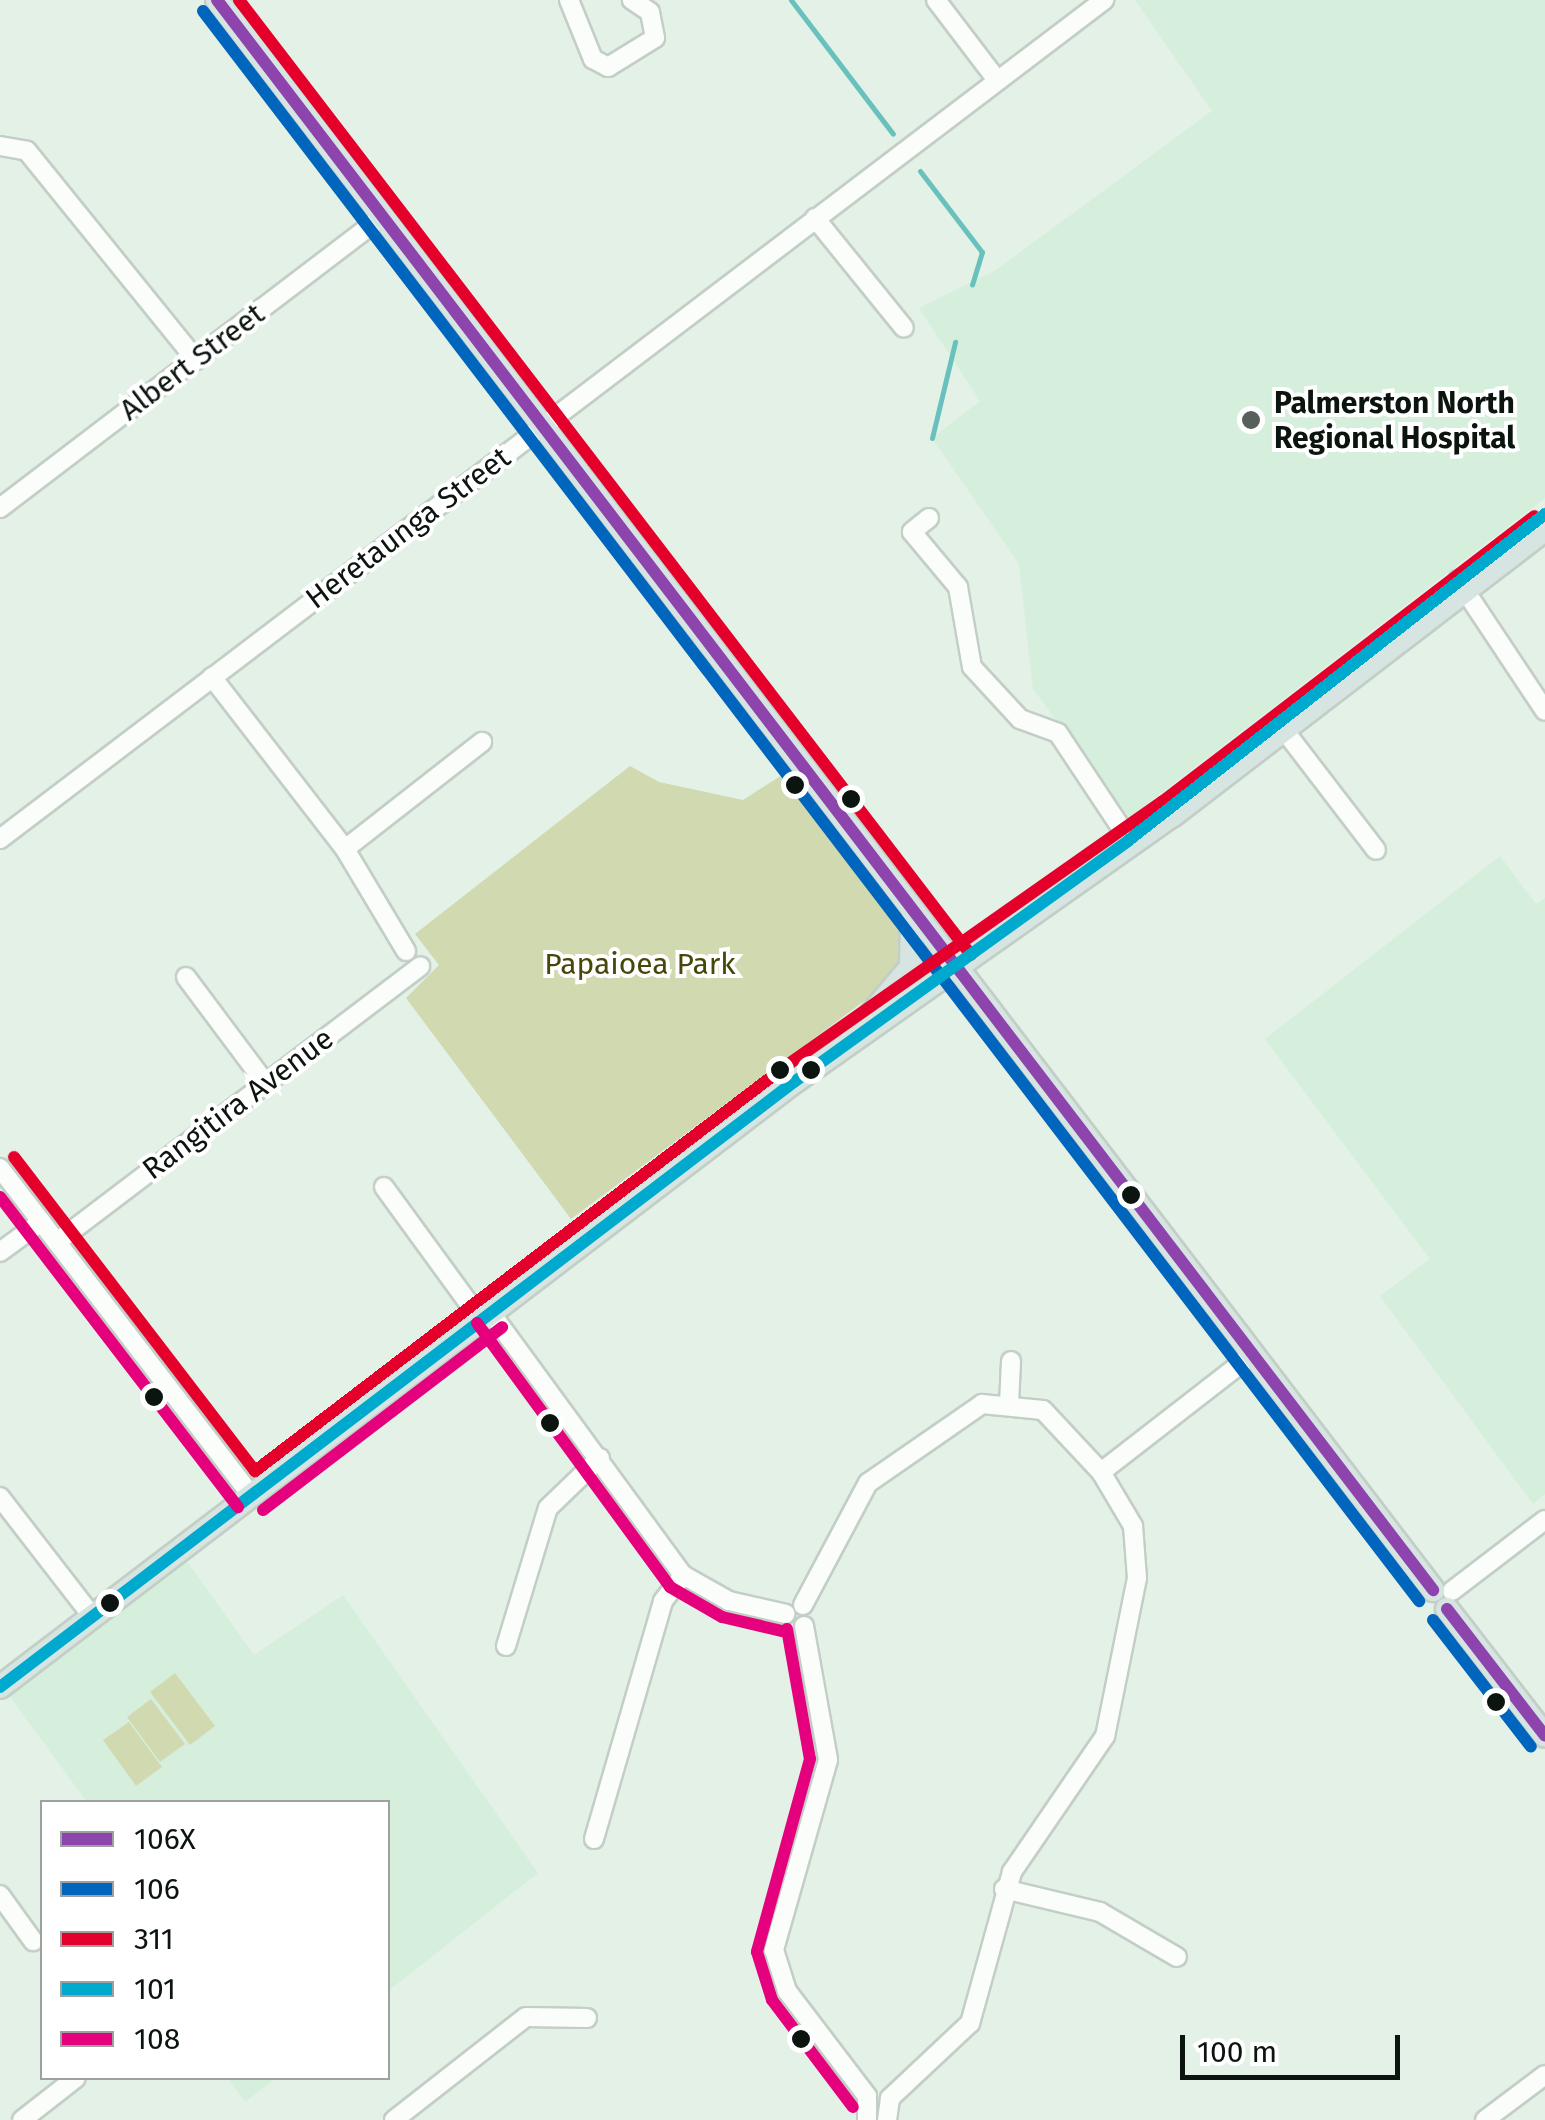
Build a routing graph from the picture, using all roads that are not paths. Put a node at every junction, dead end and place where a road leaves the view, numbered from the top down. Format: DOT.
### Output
graph roads {
  1 [pos="217,0"];
  2 [pos="568,0"];
  3 [pos="632,0"];
  4 [pos="936,0"];
  5 [pos="1104,0"];
  6 [pos="997,80"];
  7 [pos="0,146"];
  8 [pos="383,216"];
  9 [pos="815,218"];
  10 [pos="904,328"];
  11 [pos="196,360"];
  12 [pos="542,426"];
  13 [pos="0,508"];
  14 [pos="1545,514"];
  15 [pos="929,518"];
  16 [pos="1545,530"];
  17 [pos="1462,585"];
  18 [pos="212,677"];
  19 [pos="1545,711"];
  20 [pos="1284,730"];
  21 [pos="482,742"];
  22 [pos="1139,833"];
  23 [pos="0,839"];
  24 [pos="345,849"];
  25 [pos="1376,850"];
  26 [pos="910,912"];
  27 [pos="406,951"];
  28 [pos="420,966"];
  29 [pos="956,966"];
  30 [pos="186,977"];
  31 [pos="847,1045"];
  32 [pos="266,1084"];
  33 [pos="0,1168"];
  34 [pos="384,1187"];
  35 [pos="41,1222"];
  36 [pos="56,1242"];
  37 [pos="0,1252"];
  38 [pos="486,1316"];
  39 [pos="1253,1354"];
  40 [pos="1011,1361"];
  41 [pos="1009,1404"];
  42 [pos="600,1458"];
  43 [pos="1102,1472"];
  44 [pos="252,1496"];
  45 [pos="0,1497"];
  46 [pos="1545,1520"];
  47 [pos="683,1574"];
  48 [pos="1444,1597"];
  49 [pos="794,1610"];
  50 [pos="92,1616"];
  51 [pos="506,1646"];
  52 [pos="0,1687"];
  53 [pos="1545,1736"];
  54 [pos="594,1839"];
  55 [pos="1004,1889"];
  56 [pos="0,1896"];
  57 [pos="32,1941"];
  58 [pos="1177,1958"];
  59 [pos="587,2018"];
  60 [pos="1545,2075"];
  61 [pos="73,2080"];
  62 [pos="867,2096"];
  63 [pos="890,2098"];
  64 [pos="865,2119"];
  65 [pos="22,2120"];
  66 [pos="394,2120"];
  67 [pos="887,2120"];
  68 [pos="1485,2120"];
  1 -- 8 [label="main road"];
  2 -- 3 [label="street"];
  4 -- 6 [label="street"];
  5 -- 6 [label="street, Heretaunga Street"];
  6 -- 9 [label="street, Heretaunga Street"];
  7 -- 11 [label="street"];
  8 -- 11 [label="street, Albert Street"];
  8 -- 12 [label="main road"];
  9 -- 10 [label="street"];
  9 -- 12 [label="street, Heretaunga Street"];
  11 -- 13 [label="street, Albert Street"];
  12 -- 18 [label="street, Heretaunga Street"];
  12 -- 26 [label="main road"];
  14 -- 17 [label="main road"];
  15 -- 22 [label="street"];
  16 -- 17 [label="main road"];
  17 -- 19 [label="street"];
  17 -- 20 [label="main road"];
  17 -- 22 [label="main road"];
  18 -- 23 [label="street, Heretaunga Street"];
  18 -- 24 [label="street"];
  20 -- 22 [label="main road"];
  20 -- 25 [label="street"];
  21 -- 24 [label="street"];
  22 -- 29 [label="main road"];
  24 -- 27 [label="street"];
  26 -- 29 [label="main road"];
  26 -- 31 [label="main road"];
  28 -- 32 [label="street, Rangitira Avenue"];
  29 -- 31 [label="main road"];
  29 -- 39 [label="main road"];
  30 -- 32 [label="street"];
  31 -- 38 [label="main road"];
  32 -- 36 [label="street, Rangitira Avenue"];
  33 -- 35 [label="street"];
  34 -- 38 [label="street"];
  35 -- 36 [label="street"];
  35 -- 37 [label="street"];
  36 -- 44 [label="street"];
  38 -- 42 [label="street"];
  38 -- 44 [label="main road"];
  39 -- 43 [label="street"];
  39 -- 48 [label="main road"];
  40 -- 41 [label="street"];
  41 -- 43 [label="street"];
  41 -- 49 [label="street"];
  42 -- 47 [label="street"];
  42 -- 51 [label="street"];
  43 -- 55 [label="street"];
  44 -- 50 [label="main road"];
  45 -- 50 [label="street"];
  46 -- 48 [label="street"];
  47 -- 49 [label="street"];
  47 -- 54 [label="street"];
  48 -- 53 [label="main road"];
  49 -- 62 [label="street"];
  50 -- 52 [label="main road"];
  55 -- 58 [label="street"];
  55 -- 63 [label="street"];
  56 -- 57 [label="street"];
  59 -- 66 [label="street"];
  60 -- 68 [label="street"];
  61 -- 65 [label="street"];
  62 -- 63 [label="street"];
  62 -- 64 [label="street"];
  63 -- 67 [label="street"];
}
